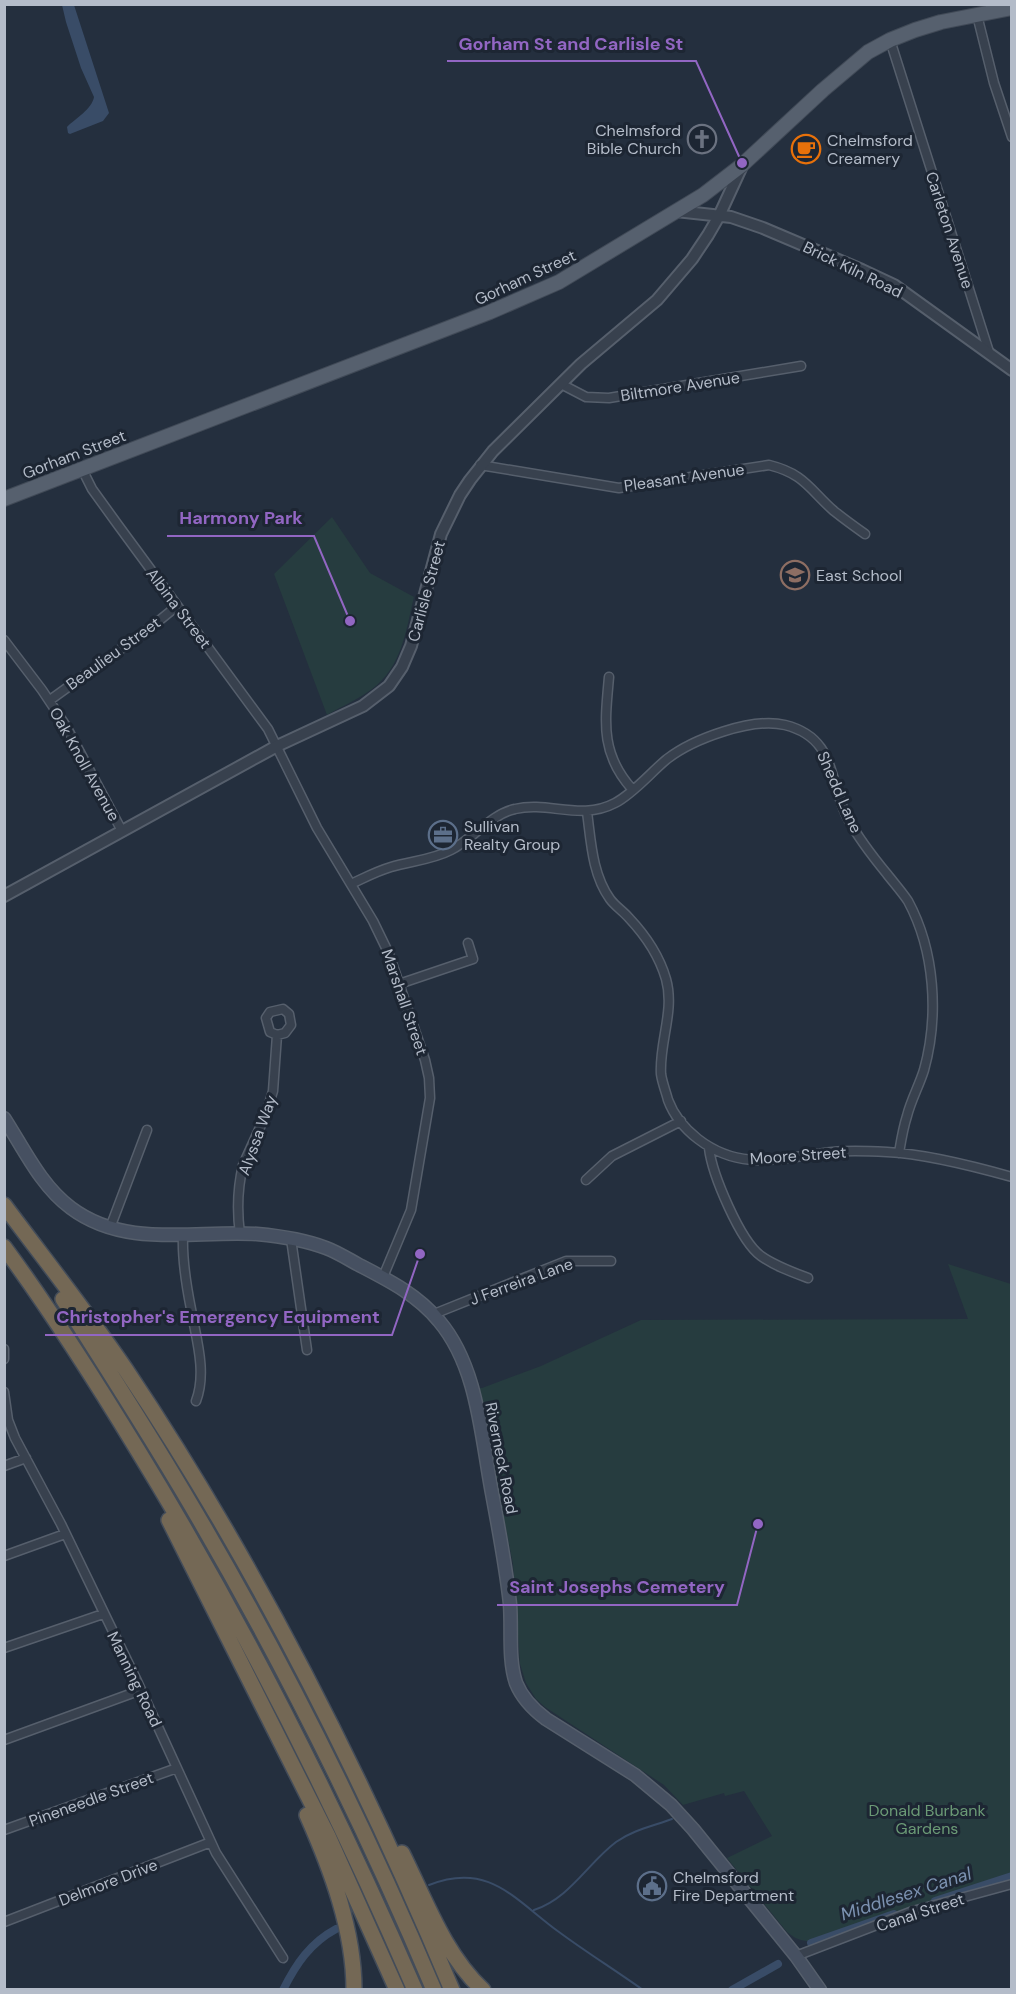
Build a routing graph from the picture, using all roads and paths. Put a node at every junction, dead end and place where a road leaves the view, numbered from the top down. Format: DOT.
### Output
graph roads {
  1 [pos="1011,8"];
  2 [pos="977,15"];
  3 [pos="890,40"];
  4 [pos="1011,137"];
  5 [pos="742,165"];
  6 [pos="676,211"];
  7 [pos="719,216"];
  8 [pos="989,352"];
  9 [pos="801,366"];
  10 [pos="1011,370"];
  11 [pos="561,384"];
  12 [pos="480,465"];
  13 [pos="82,469"];
  14 [pos="4,499"];
  15 [pos="866,534"];
  16 [pos="177,606"];
  17 [pos="4,640"];
  18 [pos="609,677"];
  19 [pos="50,700"];
  20 [pos="277,746"];
  21 [pos="632,789"];
  22 [pos="587,812"];
  23 [pos="122,831"];
  24 [pos="351,884"];
  25 [pos="4,896"];
  26 [pos="468,943"];
  27 [pos="399,984"];
  28 [pos="278,1035"];
  29 [pos="4,1118"];
  30 [pos="681,1121"];
  31 [pos="147,1130"];
  32 [pos="710,1148"];
  33 [pos="899,1154"];
  34 [pos="1011,1177"];
  35 [pos="586,1180"];
  36 [pos="4,1207"];
  37 [pos="110,1228"];
  38 [pos="240,1234"];
  39 [pos="183,1235"];
  40 [pos="291,1239"];
  41 [pos="4,1247"];
  42 [pos="611,1261"];
  43 [pos="383,1277"];
  44 [pos="808,1278"];
  45 [pos="434,1314"];
  46 [pos="4,1349"];
  47 [pos="307,1350"];
  48 [pos="4,1359"];
  49 [pos="4,1392"];
  50 [pos="196,1401"];
  51 [pos="108,1402"];
  52 [pos="26,1458"];
  53 [pos="4,1466"];
  54 [pos="65,1534"];
  55 [pos="4,1556"];
  56 [pos="104,1614"];
  57 [pos="4,1648"];
  58 [pos="141,1690"];
  59 [pos="330,1726"];
  60 [pos="4,1740"];
  61 [pos="281,1742"];
  62 [pos="177,1768"];
  63 [pos="4,1830"];
  64 [pos="211,1842"];
  65 [pos="1011,1884"];
  66 [pos="4,1922"];
  67 [pos="796,1956"];
  68 [pos="283,1959"];
  69 [pos="354,1989"];
  70 [pos="398,1989"];
  71 [pos="415,1989"];
  72 [pos="434,1989"];
  73 [pos="452,1989"];
  74 [pos="483,1989"];
  75 [pos="820,1989"];
  1 -- 2 [label="main road, Gorham Street"];
  2 -- 3 [label="main road, Gorham Street"];
  2 -- 4 [label="street"];
  3 -- 5 [label="main road, Gorham Street"];
  3 -- 8 [label="street, Carleton Avenue"];
  5 -- 6 [label="main road, Gorham Street"];
  5 -- 7 [label="street, Carlisle Street"];
  6 -- 7 [label="street, Brick Kiln Road"];
  6 -- 13 [label="main road, Gorham Street"];
  7 -- 8 [label="street, Brick Kiln Road"];
  7 -- 11 [label="street, Carlisle Street"];
  8 -- 10 [label="street, Brick Kiln Road"];
  9 -- 11 [label="street, Biltmore Avenue"];
  11 -- 12 [label="street, Carlisle Street"];
  12 -- 15 [label="street, Pleasant Avenue"];
  12 -- 20 [label="street, Carlisle Street"];
  13 -- 14 [label="main road, Gorham Street"];
  13 -- 16 [label="street, Albina Street"];
  16 -- 19 [label="street, Beaulieu Street"];
  16 -- 20 [label="street, Albina Street"];
  17 -- 19 [label="street, Oak Knoll Avenue"];
  18 -- 21 [label="street"];
  19 -- 23 [label="street, Oak Knoll Avenue"];
  20 -- 23 [label="street, Carlisle Street"];
  20 -- 24 [label="street, Marshall Street"];
  21 -- 22 [label="street, Shedd Lane"];
  21 -- 33 [label="street, Shedd Lane"];
  22 -- 24 [label="street, Shedd Lane"];
  22 -- 30 [label="street, Moore Street"];
  23 -- 25 [label="street, Carlisle Street"];
  24 -- 27 [label="street, Marshall Street"];
  26 -- 27 [label="street"];
  27 -- 43 [label="street, Marshall Street"];
  28 -- 38 [label="street, Alyssa Way"];
  29 -- 37 [label="main road, Riverneck Road"];
  30 -- 32 [label="street, Moore Street"];
  30 -- 35 [label="street"];
  31 -- 37 [label="street"];
  32 -- 33 [label="street, Moore Street"];
  32 -- 44 [label="street"];
  33 -- 34 [label="street, Moore Street"];
  36 -- 59 [label="highway"];
  36 -- 72 [label="highway"];
  37 -- 39 [label="main road, Riverneck Road"];
  38 -- 39 [label="main road, Riverneck Road"];
  38 -- 40 [label="main road, Riverneck Road"];
  39 -- 50 [label="street"];
  40 -- 43 [label="main road, Riverneck Road"];
  40 -- 47 [label="street"];
  41 -- 51 [label="highway"];
  42 -- 45 [label="street, J Ferreira Lane"];
  43 -- 45 [label="main road, Riverneck Road"];
  45 -- 67 [label="main road, Riverneck Road"];
  46 -- 48 [label="street"];
  49 -- 52 [label="street, Manning Road"];
  51 -- 61 [label="highway"];
  51 -- 71 [label="highway"];
  52 -- 53 [label="street"];
  52 -- 54 [label="street, Manning Road"];
  54 -- 55 [label="street"];
  54 -- 56 [label="street, Manning Road"];
  56 -- 57 [label="street"];
  56 -- 58 [label="street, Manning Road"];
  58 -- 60 [label="street"];
  58 -- 62 [label="street, Manning Road"];
  59 -- 73 [label="highway"];
  59 -- 74 [label="highway"];
  61 -- 69 [label="highway"];
  61 -- 70 [label="highway"];
  62 -- 63 [label="street, Pineneedle Street"];
  62 -- 64 [label="street, Manning Road"];
  64 -- 66 [label="street, Delmore Drive"];
  64 -- 68 [label="street, Manning Road"];
  65 -- 67 [label="street, Canal Street"];
  67 -- 75 [label="main road, Riverneck Road"];
}
